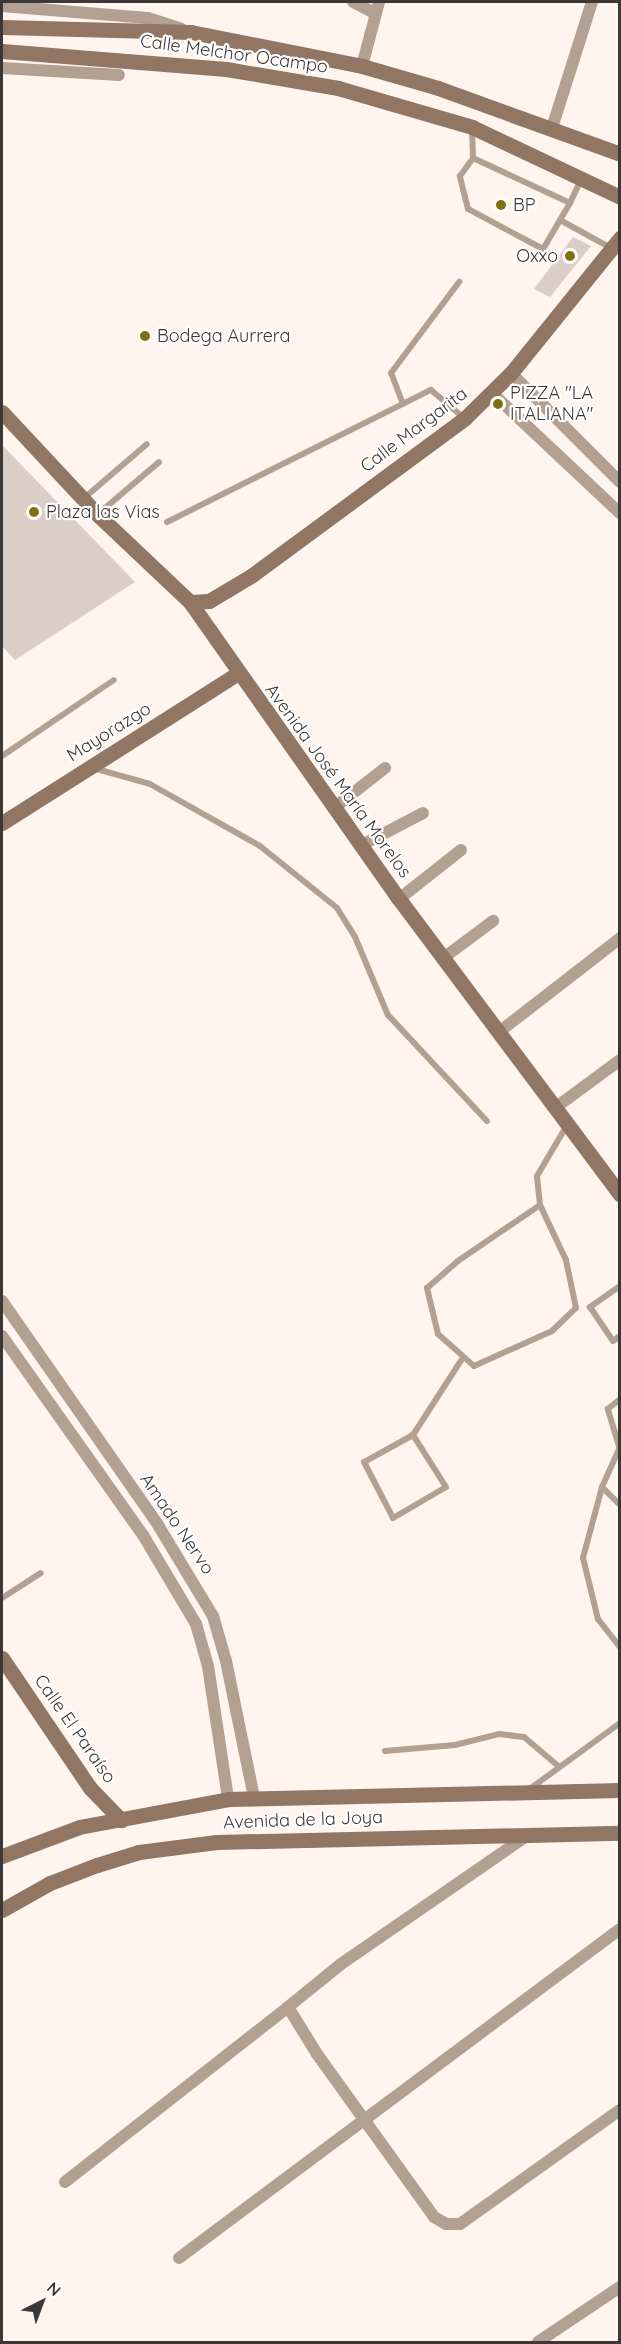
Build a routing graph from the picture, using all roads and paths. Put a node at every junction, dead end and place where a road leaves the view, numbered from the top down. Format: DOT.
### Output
graph roads {
  1 [pos="76,2"];
  2 [pos="353,2"];
  3 [pos="592,2"];
  4 [pos="2,6"];
  5 [pos="377,7"];
  6 [pos="94,12"];
  7 [pos="2,27"];
  8 [pos="191,32"];
  9 [pos="2,51"];
  10 [pos="362,66"];
  11 [pos="2,69"];
  12 [pos="119,75"];
  13 [pos="472,127"];
  14 [pos="552,128"];
  15 [pos="620,154"];
  16 [pos="473,158"];
  17 [pos="582,179"];
  18 [pos="620,197"];
  19 [pos="570,203"];
  20 [pos="560,220"];
  21 [pos="615,243"];
  22 [pos="459,282"];
  23 [pos="511,373"];
  24 [pos="492,393"];
  25 [pos="403,404"];
  26 [pos="2,412"];
  27 [pos="465,418"];
  28 [pos="147,444"];
  29 [pos="159,462"];
  30 [pos="618,481"];
  31 [pos="602,496"];
  32 [pos="82,499"];
  33 [pos="620,513"];
  34 [pos="98,515"];
  35 [pos="167,522"];
  36 [pos="190,602"];
  37 [pos="237,674"];
  38 [pos="114,680"];
  39 [pos="2,756"];
  40 [pos="90,768"];
  41 [pos="386,768"];
  42 [pos="333,808"];
  43 [pos="423,813"];
  44 [pos="2,823"];
  45 [pos="360,846"];
  46 [pos="461,850"];
  47 [pos="399,899"];
  48 [pos="493,921"];
  49 [pos="620,938"];
  50 [pos="442,959"];
  51 [pos="499,1032"];
  52 [pos="620,1060"];
  53 [pos="555,1108"];
  54 [pos="486,1121"];
  55 [pos="567,1125"];
  56 [pos="620,1194"];
  57 [pos="540,1205"];
  58 [pos="620,1286"];
  59 [pos="2,1301"];
  60 [pos="2,1336"];
  61 [pos="620,1336"];
  62 [pos="462,1359"];
  63 [pos="620,1399"];
  64 [pos="413,1435"];
  65 [pos="619,1447"];
  66 [pos="602,1487"];
  67 [pos="620,1505"];
  68 [pos="41,1573"];
  69 [pos="2,1598"];
  70 [pos="620,1647"];
  71 [pos="2,1658"];
  72 [pos="620,1723"];
  73 [pos="385,1751"];
  74 [pos="557,1765"];
  75 [pos="620,1790"];
  76 [pos="528,1791"];
  77 [pos="254,1798"];
  78 [pos="228,1799"];
  79 [pos="121,1820"];
  80 [pos="620,1833"];
  81 [pos="525,1837"];
  82 [pos="2,1856"];
  83 [pos="2,1910"];
  84 [pos="620,1929"];
  85 [pos="288,2007"];
  86 [pos="620,2110"];
  87 [pos="365,2119"];
  88 [pos="65,2182"];
  89 [pos="179,2258"];
  90 [pos="620,2287"];
  91 [pos="538,2343"];
  1 -- 6 [label="street"];
  2 -- 5 [label="street"];
  3 -- 14 [label="street"];
  4 -- 6 [label="street, Calle Melchor Ocampo"];
  5 -- 10 [label="street"];
  6 -- 8 [label="street, Calle Melchor Ocampo"];
  7 -- 8 [label="main road, Calle Melchor Ocampo"];
  8 -- 10 [label="main road, Calle Melchor Ocampo"];
  9 -- 13 [label="main road, Calle Melchor Ocampo"];
  10 -- 14 [label="main road, Calle Melchor Ocampo"];
  11 -- 12 [label="street"];
  13 -- 16 [label="lane"];
  13 -- 17 [label="main road, Calle Melchor Ocampo"];
  14 -- 15 [label="main road, Calle Melchor Ocampo"];
  16 -- 19 [label="lane"];
  16 -- 20 [label="lane"];
  17 -- 18 [label="main road, Calle Melchor Ocampo"];
  17 -- 19 [label="lane"];
  19 -- 20 [label="lane"];
  20 -- 21 [label="lane"];
  21 -- 23 [label="main road, Calle Margarita"];
  22 -- 25 [label="lane"];
  23 -- 24 [label="main road, Calle Margarita"];
  23 -- 30 [label="street"];
  24 -- 27 [label="main road, Calle Margarita"];
  24 -- 31 [label="street"];
  25 -- 27 [label="lane"];
  25 -- 35 [label="lane"];
  26 -- 32 [label="main road, Avenida José María Morelos"];
  27 -- 36 [label="main road, Calle Margarita"];
  28 -- 32 [label="lane"];
  29 -- 34 [label="lane"];
  30 -- 31 [label="street"];
  31 -- 33 [label="street"];
  32 -- 34 [label="main road, Avenida José María Morelos"];
  34 -- 36 [label="main road, Avenida José María Morelos"];
  36 -- 37 [label="main road, Avenida José María Morelos"];
  37 -- 40 [label="main road, Mayorazgo"];
  37 -- 42 [label="main road, Avenida José María Morelos"];
  38 -- 39 [label="lane"];
  40 -- 44 [label="main road, Mayorazgo"];
  40 -- 54 [label="lane"];
  41 -- 42 [label="street"];
  42 -- 45 [label="main road, Avenida José María Morelos"];
  43 -- 45 [label="street"];
  45 -- 47 [label="main road, Avenida José María Morelos"];
  46 -- 47 [label="street"];
  47 -- 50 [label="main road, Avenida José María Morelos"];
  48 -- 50 [label="street"];
  49 -- 51 [label="street"];
  50 -- 51 [label="main road, Avenida José María Morelos"];
  51 -- 53 [label="main road, Avenida José María Morelos"];
  52 -- 53 [label="street"];
  53 -- 55 [label="main road, Avenida José María Morelos"];
  55 -- 56 [label="main road, Avenida José María Morelos"];
  55 -- 57 [label="lane"];
  57 -- 62 [label="lane"];
  57 -- 62 [label="lane"];
  58 -- 61 [label="lane"];
  59 -- 77 [label="street, Amado Nervo"];
  60 -- 78 [label="street, Amado Nervo"];
  62 -- 64 [label="lane"];
  63 -- 65 [label="lane"];
  64 -- 64 [label="lane"];
  65 -- 66 [label="lane"];
  66 -- 67 [label="lane"];
  66 -- 70 [label="lane"];
  68 -- 69 [label="lane"];
  71 -- 79 [label="main road, Calle El Paraíso"];
  72 -- 74 [label="lane"];
  73 -- 74 [label="lane"];
  74 -- 76 [label="lane"];
  75 -- 76 [label="main road, Avenida de la Joya"];
  76 -- 77 [label="main road, Avenida de la Joya"];
  77 -- 78 [label="main road, Avenida de la Joya"];
  78 -- 79 [label="main road, Avenida de la Joya"];
  79 -- 82 [label="main road, Avenida de la Joya"];
  80 -- 81 [label="main road, Avenida de la Joya"];
  81 -- 83 [label="main road, Avenida de la Joya"];
  81 -- 85 [label="street"];
  84 -- 87 [label="street"];
  85 -- 87 [label="street"];
  85 -- 88 [label="street"];
  86 -- 87 [label="street"];
  87 -- 89 [label="street"];
  90 -- 91 [label="street"];
}
